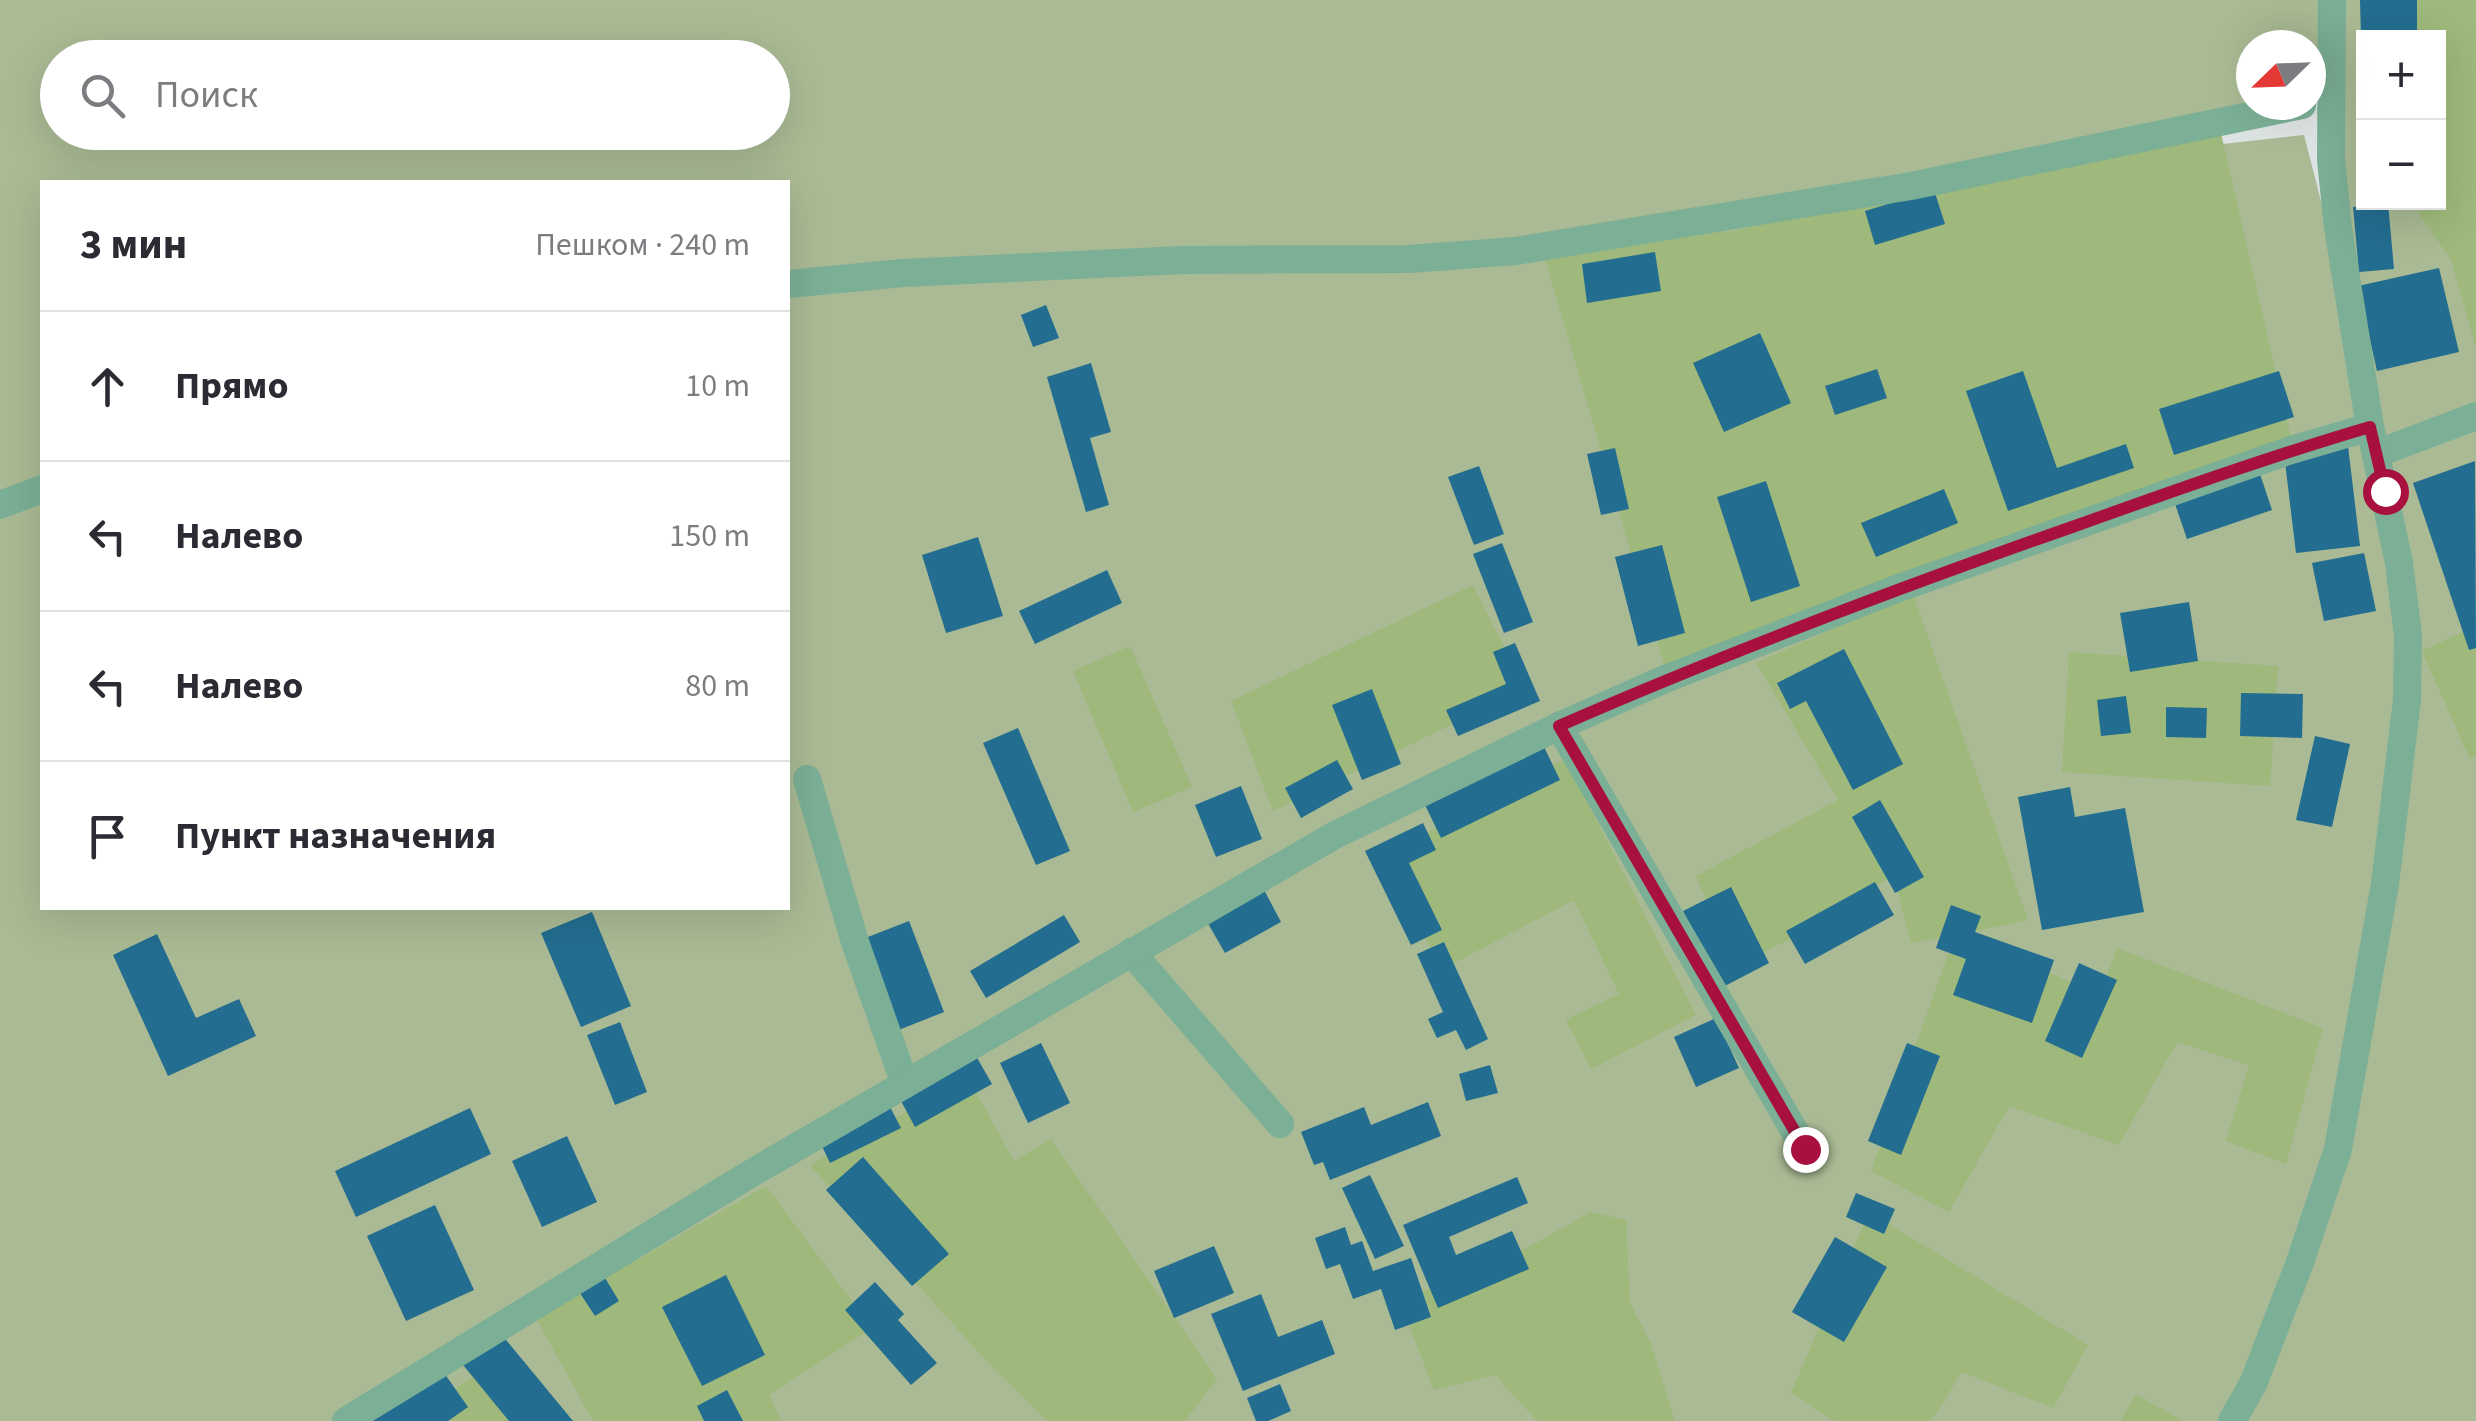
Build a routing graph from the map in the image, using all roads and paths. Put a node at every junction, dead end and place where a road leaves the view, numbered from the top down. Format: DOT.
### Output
graph roads {
  1 [pos="2332,0"];
  2 [pos="2326,55"];
  3 [pos="2236,119"];
  4 [pos="2324,120"];
  5 [pos="790,284"];
  6 [pos="2476,416"];
  7 [pos="2373,440"];
  8 [pos="40,490"];
  9 [pos="0,505"];
  10 [pos="1559,726"];
  11 [pos="806,779"];
  12 [pos="1130,952"];
  13 [pos="905,1084"];
  14 [pos="1280,1124"];
  15 [pos="1805,1149"];
  16 [pos="346,1421"];
  17 [pos="2232,1421"];
  1 -- 2 [label="street"];
  3 -- 5 [label="street"];
  4 -- 7 [label="street"];
  6 -- 7 [label="street"];
  7 -- 10 [label="street"];
  7 -- 17 [label="street"];
  8 -- 9 [label="street"];
  10 -- 12 [label="street"];
  10 -- 15 [label="street"];
  11 -- 13 [label="street"];
  12 -- 13 [label="street"];
  12 -- 14 [label="street"];
  13 -- 16 [label="street"];
}
